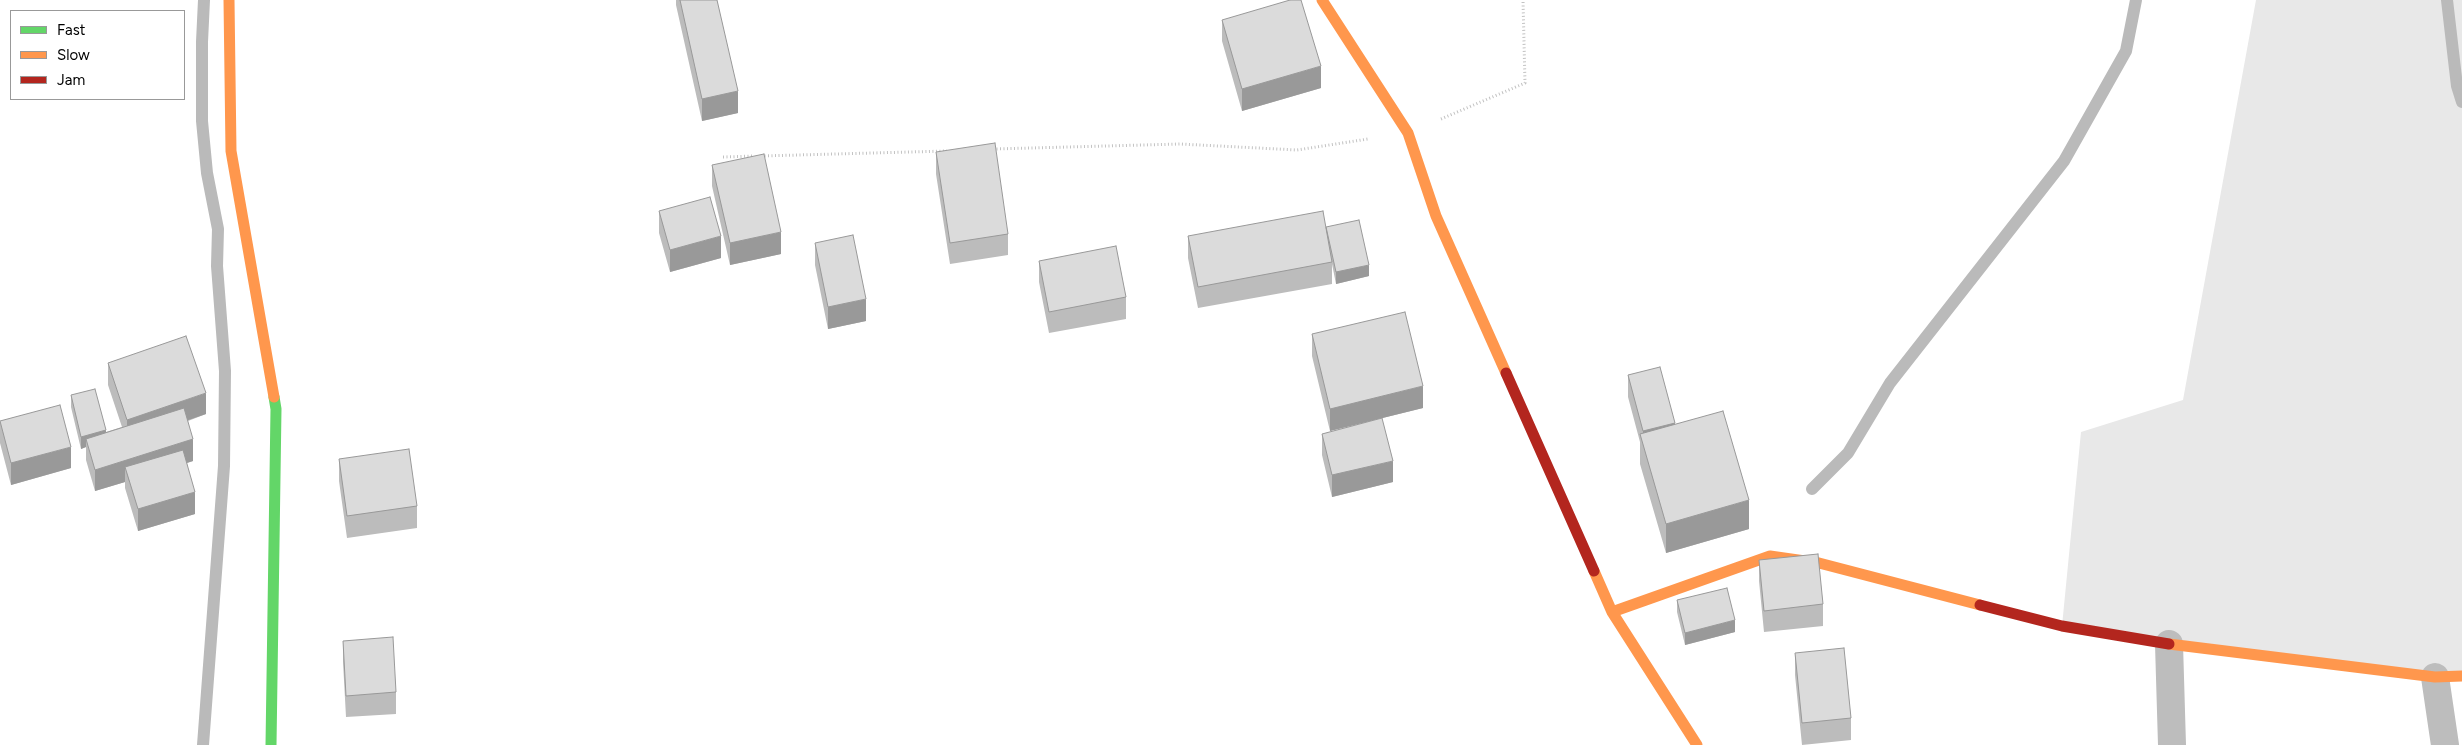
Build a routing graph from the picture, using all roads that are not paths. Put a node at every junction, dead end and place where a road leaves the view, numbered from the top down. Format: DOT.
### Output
graph roads {
  1 [pos="229,0"];
  2 [pos="1322,0"];
  3 [pos="1612,612"];
  4 [pos="2169,644"];
  5 [pos="2462,676"];
  6 [pos="2435,677"];
  7 [pos="271,745"];
  8 [pos="1696,745"];
  9 [pos="2172,745"];
  10 [pos="2445,745"];
  1 -- 7 [label="street"];
  2 -- 3 [label="street"];
  3 -- 4 [label="street"];
  3 -- 8 [label="street"];
  4 -- 6 [label="street"];
  4 -- 9 [label="street"];
  5 -- 6 [label="street"];
  6 -- 10 [label="street"];
}
